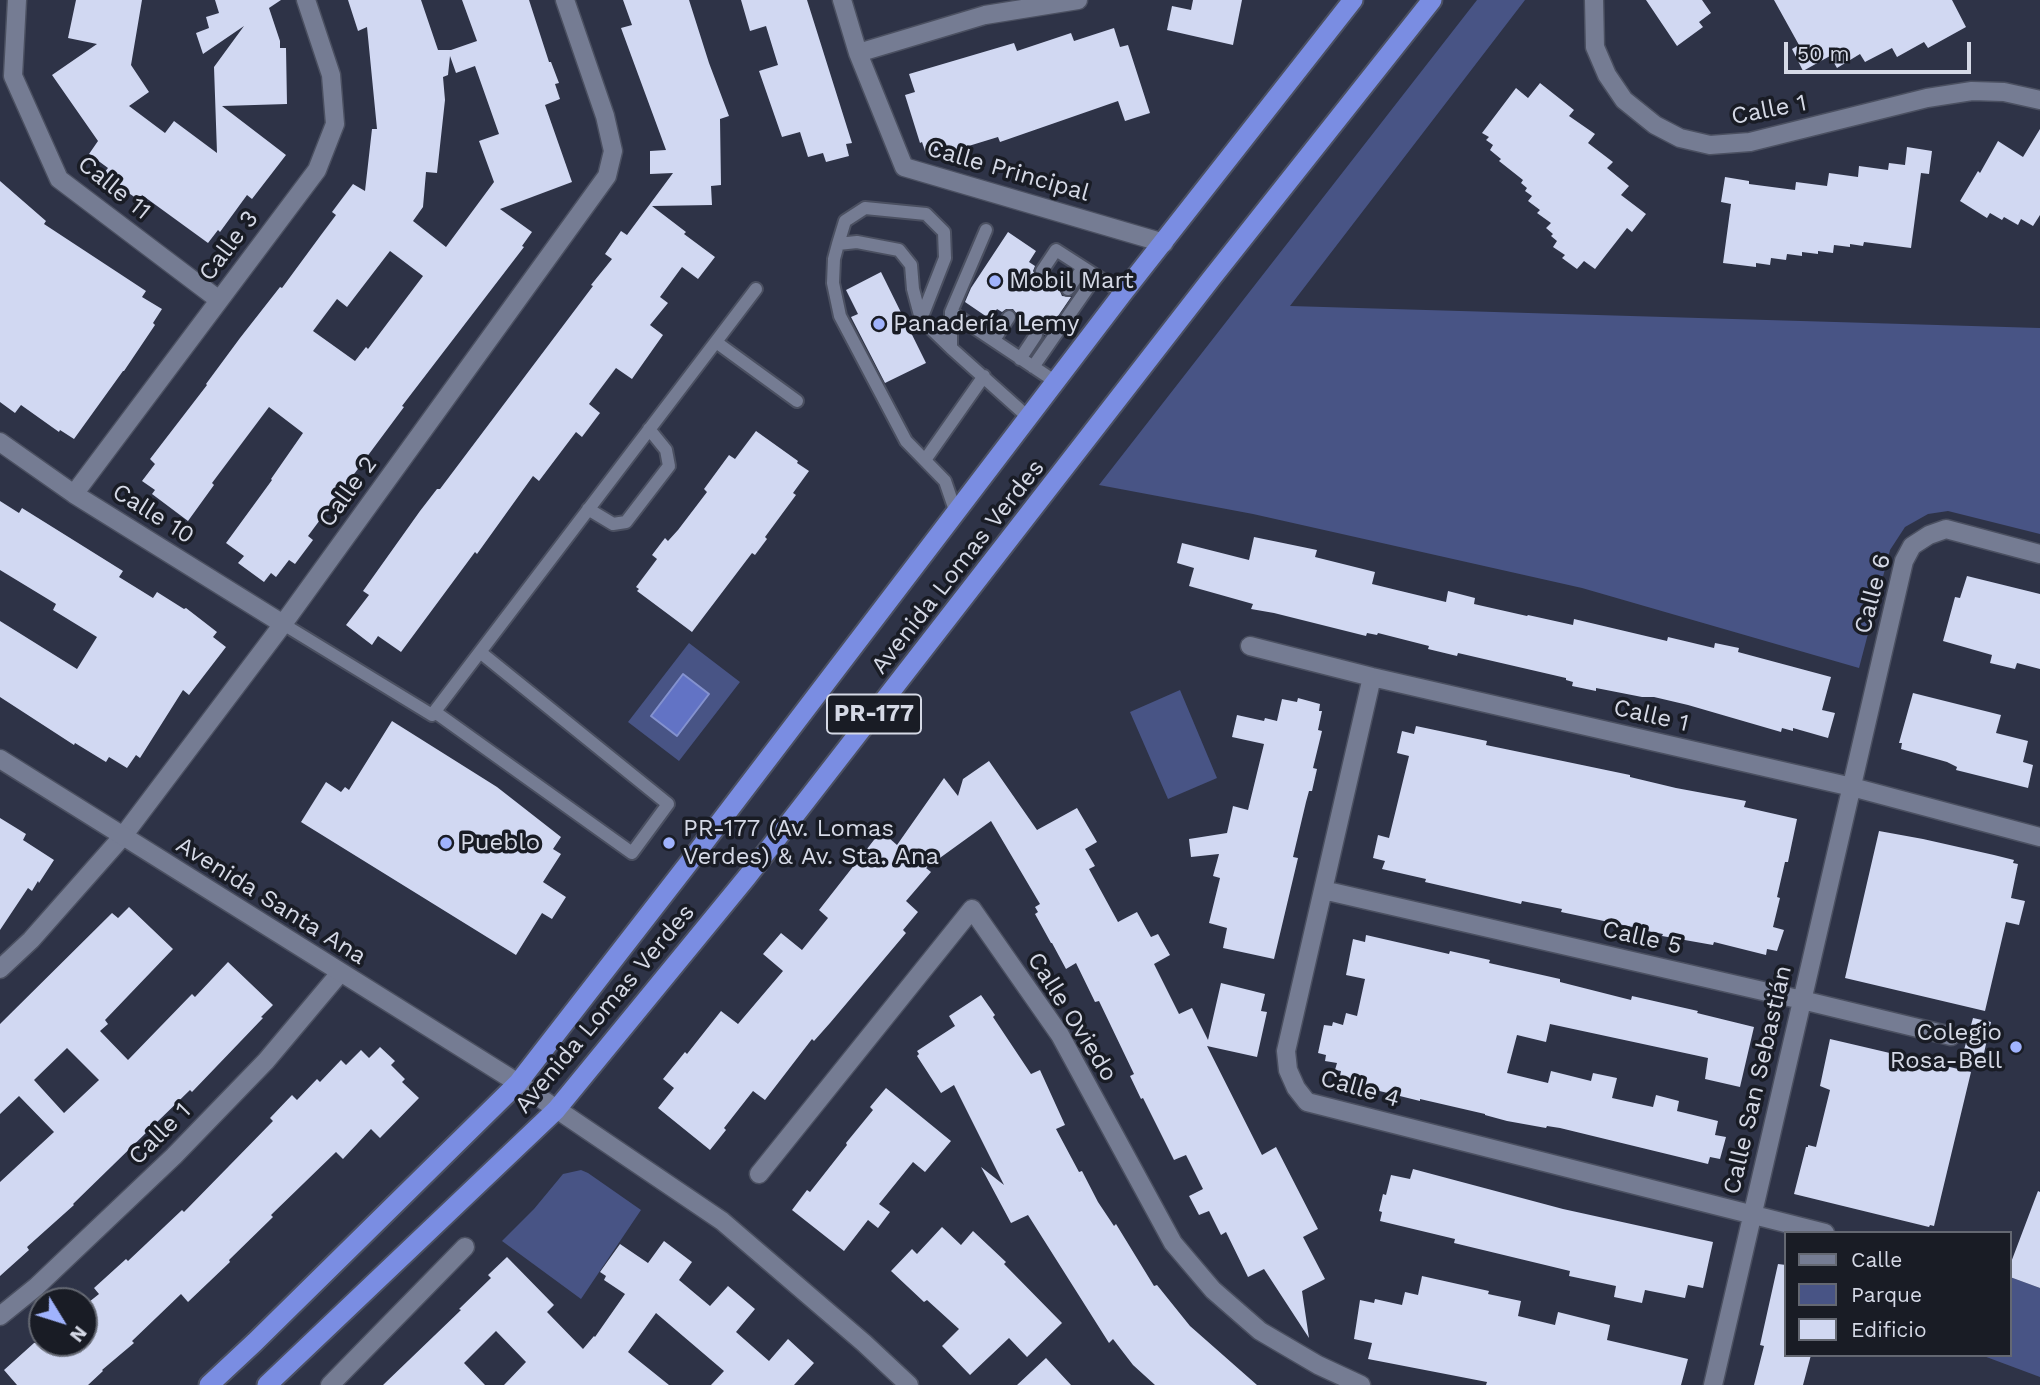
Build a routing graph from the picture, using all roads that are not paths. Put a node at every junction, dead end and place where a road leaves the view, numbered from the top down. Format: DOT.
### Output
graph roads {
  1 [pos="18,0"];
  2 [pos="306,0"];
  3 [pos="565,0"];
  4 [pos="842,0"];
  5 [pos="1078,0"];
  6 [pos="1353,0"];
  7 [pos="1432,0"];
  8 [pos="1594,0"];
  9 [pos="858,53"];
  10 [pos="2040,100"];
  11 [pos="986,230"];
  12 [pos="1164,243"];
  13 [pos="838,244"];
  14 [pos="1083,268"];
  15 [pos="1042,271"];
  16 [pos="1096,276"];
  17 [pos="756,289"];
  18 [pos="1068,289"];
  19 [pos="1124,293"];
  20 [pos="219,300"];
  21 [pos="951,312"];
  22 [pos="1010,317"];
  23 [pos="920,319"];
  24 [pos="1036,335"];
  25 [pos="994,340"];
  26 [pos="716,342"];
  27 [pos="951,348"];
  28 [pos="1020,359"];
  29 [pos="1033,367"];
  30 [pos="984,376"];
  31 [pos="1056,383"];
  32 [pos="797,401"];
  33 [pos="1029,418"];
  34 [pos="649,429"];
  35 [pos="0,442"];
  36 [pos="925,460"];
  37 [pos="74,494"];
  38 [pos="588,509"];
  39 [pos="956,513"];
  40 [pos="2040,554"];
  41 [pos="283,624"];
  42 [pos="1250,646"];
  43 [pos="480,652"];
  44 [pos="1372,677"];
  45 [pos="435,712"];
  46 [pos="0,759"];
  47 [pos="1852,787"];
  48 [pos="123,836"];
  49 [pos="2040,837"];
  50 [pos="1323,890"];
  51 [pos="0,969"];
  52 [pos="340,973"];
  53 [pos="1802,1000"];
  54 [pos="1951,1035"];
  55 [pos="518,1083"];
  56 [pos="556,1110"];
  57 [pos="759,1174"];
  58 [pos="1752,1215"];
  59 [pos="1817,1231"];
  60 [pos="465,1247"];
  61 [pos="0,1316"];
  62 [pos="209,1385"];
  63 [pos="267,1385"];
  64 [pos="330,1385"];
  65 [pos="909,1385"];
  66 [pos="1361,1385"];
  67 [pos="1713,1385"];
  1 -- 20 [label="street, Calle 11"];
  2 -- 20 [label="street, Calle 3"];
  3 -- 41 [label="street, Calle 2"];
  4 -- 9 [label="street, Calle Principal"];
  5 -- 9 [label="street"];
  6 -- 12 [label="highway, Avenida Lomas Verdes / PR-177"];
  7 -- 56 [label="highway, Avenida Lomas Verdes / PR-177"];
  8 -- 10 [label="street, Calle 1"];
  9 -- 12 [label="street, Calle Principal"];
  11 -- 21 [label="lane"];
  12 -- 19 [label="highway, Avenida Lomas Verdes / PR-177"];
  13 -- 23 [label="lane"];
  13 -- 23 [label="lane"];
  13 -- 36 [label="lane"];
  14 -- 15 [label="lane"];
  14 -- 16 [label="lane"];
  14 -- 18 [label="lane"];
  16 -- 19 [label="lane"];
  16 -- 29 [label="lane"];
  17 -- 26 [label="lane"];
  19 -- 31 [label="highway, Avenida Lomas Verdes / PR-177"];
  20 -- 37 [label="street, Calle 3"];
  21 -- 25 [label="lane"];
  21 -- 27 [label="lane"];
  22 -- 25 [label="lane"];
  23 -- 27 [label="lane"];
  24 -- 28 [label="lane"];
  25 -- 28 [label="lane"];
  26 -- 32 [label="lane"];
  26 -- 34 [label="lane"];
  27 -- 30 [label="lane"];
  28 -- 29 [label="lane"];
  29 -- 31 [label="lane"];
  30 -- 33 [label="lane"];
  30 -- 36 [label="lane"];
  31 -- 33 [label="highway, Avenida Lomas Verdes / PR-177"];
  33 -- 39 [label="highway, Avenida Lomas Verdes / PR-177"];
  34 -- 38 [label="lane"];
  34 -- 38 [label="lane"];
  35 -- 37 [label="street, Calle 10"];
  36 -- 39 [label="lane"];
  37 -- 41 [label="street, Calle 10"];
  38 -- 43 [label="lane"];
  39 -- 55 [label="highway, Avenida Lomas Verdes / PR-177"];
  40 -- 47 [label="street, Calle 6"];
  41 -- 45 [label="lane"];
  41 -- 48 [label="street, Calle 2"];
  42 -- 44 [label="street, Calle 1"];
  43 -- 45 [label="lane"];
  43 -- 45 [label="lane"];
  44 -- 47 [label="street, Calle 1"];
  44 -- 50 [label="street, Calle 4"];
  46 -- 48 [label="street, Avenida Santa Ana"];
  47 -- 49 [label="street, Calle 1"];
  47 -- 53 [label="street, Calle San Sebastián"];
  48 -- 51 [label="street, Calle 2"];
  48 -- 52 [label="street, Avenida Santa Ana"];
  50 -- 53 [label="street, Calle 5"];
  50 -- 58 [label="street, Calle 4"];
  52 -- 55 [label="street, Avenida Santa Ana"];
  52 -- 61 [label="street, Calle 1"];
  53 -- 54 [label="street, Calle 5"];
  53 -- 58 [label="street, Calle San Sebastián"];
  55 -- 56 [label="street, Avenida Santa Ana"];
  55 -- 62 [label="highway, Avenida Lomas Verdes / PR-177"];
  56 -- 63 [label="highway, Avenida Lomas Verdes / PR-177"];
  56 -- 65 [label="street, Avenida Santa Ana"];
  57 -- 66 [label="street, Calle Oviedo"];
  58 -- 59 [label="street, Calle 4"];
  58 -- 67 [label="street, Calle San Sebastián"];
  60 -- 64 [label="street"];
}
